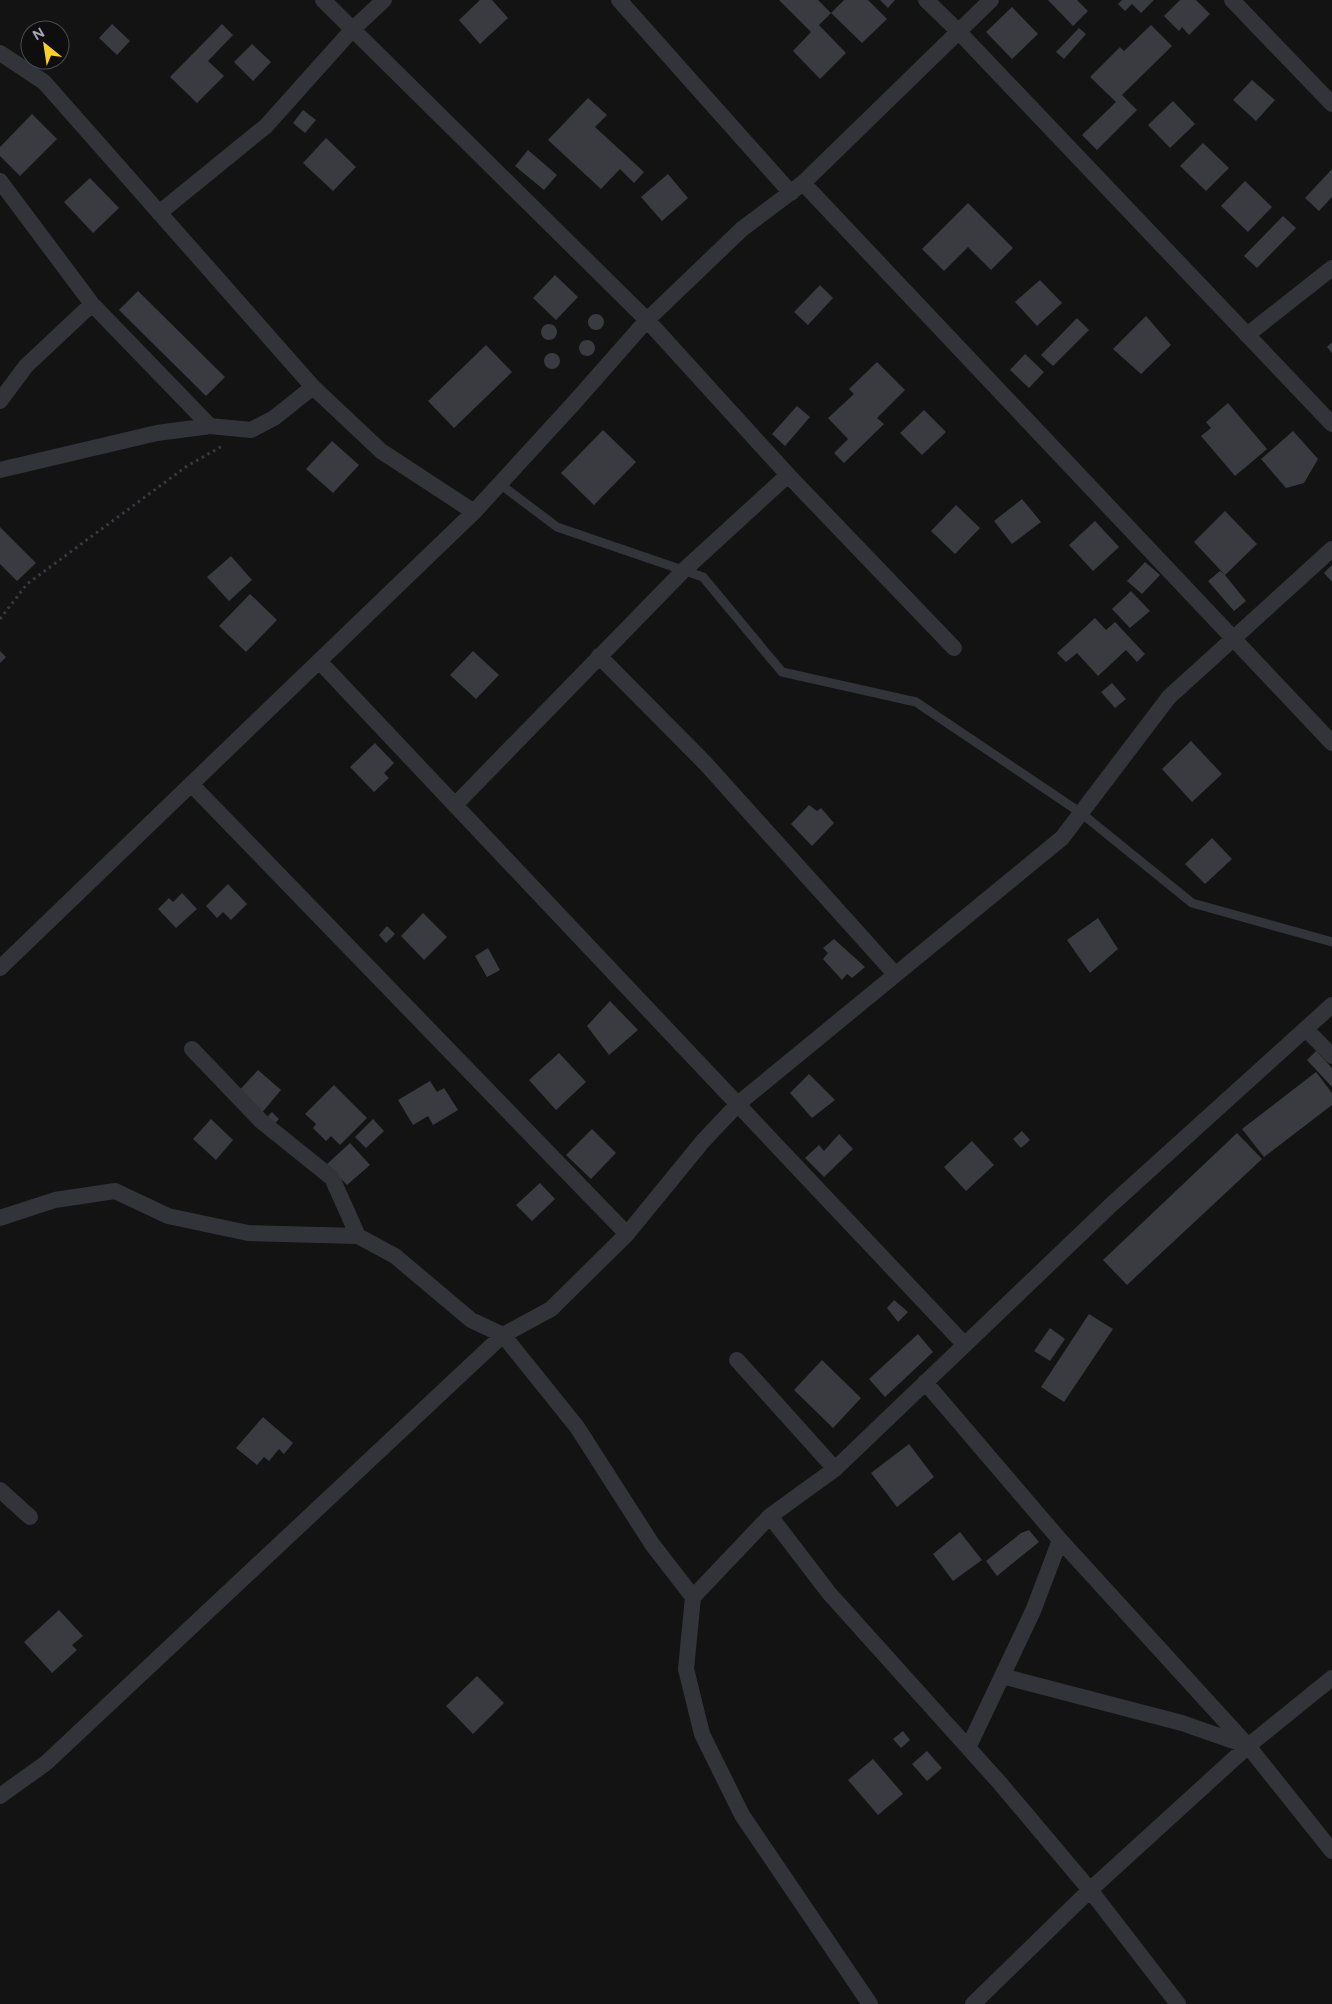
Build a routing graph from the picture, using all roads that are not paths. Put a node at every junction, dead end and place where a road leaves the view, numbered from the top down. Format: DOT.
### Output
graph roads {
  1 [pos="323,0"];
  2 [pos="384,0"];
  3 [pos="619,0"];
  4 [pos="926,0"];
  5 [pos="990,0"];
  6 [pos="1232,0"];
  7 [pos="352,30"];
  8 [pos="958,31"];
  9 [pos="0,52"];
  10 [pos="1332,104"];
  11 [pos="0,181"];
  12 [pos="797,188"];
  13 [pos="159,213"];
  14 [pos="1332,268"];
  15 [pos="92,304"];
  16 [pos="647,320"];
  17 [pos="1247,335"];
  18 [pos="313,387"];
  19 [pos="0,401"];
  20 [pos="1332,424"];
  21 [pos="210,426"];
  22 [pos="0,470"];
  23 [pos="788,475"];
  24 [pos="500,484"];
  25 [pos="474,512"];
  26 [pos="1332,549"];
  27 [pos="684,570"];
  28 [pos="1232,639"];
  29 [pos="954,648"];
  30 [pos="599,656"];
  31 [pos="320,661"];
  32 [pos="1332,743"];
  33 [pos="191,784"];
  34 [pos="456,804"];
  35 [pos="1081,813"];
  36 [pos="1332,942"];
  37 [pos="0,968"];
  38 [pos="895,974"];
  39 [pos="1332,1005"];
  40 [pos="1306,1029"];
  41 [pos="192,1049"];
  42 [pos="1332,1056"];
  43 [pos="739,1103"];
  44 [pos="0,1218"];
  45 [pos="627,1234"];
  46 [pos="358,1236"];
  47 [pos="504,1335"];
  48 [pos="965,1345"];
  49 [pos="737,1360"];
  50 [pos="925,1382"];
  51 [pos="835,1469"];
  52 [pos="0,1490"];
  53 [pos="770,1516"];
  54 [pos="30,1517"];
  55 [pos="1060,1540"];
  56 [pos="692,1597"];
  57 [pos="1002,1676"];
  58 [pos="1332,1678"];
  59 [pos="969,1746"];
  60 [pos="1248,1746"];
  61 [pos="0,1796"];
  62 [pos="1332,1851"];
  63 [pos="1090,1890"];
  64 [pos="870,2004"];
  65 [pos="973,2004"];
  66 [pos="1178,2004"];
  1 -- 7 [label="street"];
  2 -- 7 [label="street"];
  3 -- 12 [label="street"];
  4 -- 8 [label="street"];
  5 -- 8 [label="street"];
  6 -- 10 [label="street"];
  7 -- 13 [label="street"];
  7 -- 16 [label="street"];
  8 -- 12 [label="street"];
  8 -- 17 [label="street"];
  9 -- 13 [label="street"];
  11 -- 15 [label="street"];
  12 -- 16 [label="street"];
  12 -- 28 [label="street"];
  13 -- 18 [label="street"];
  14 -- 17 [label="street"];
  15 -- 19 [label="street"];
  15 -- 21 [label="street"];
  16 -- 23 [label="street"];
  16 -- 24 [label="street"];
  17 -- 20 [label="street"];
  18 -- 21 [label="street"];
  18 -- 25 [label="street"];
  21 -- 22 [label="street"];
  23 -- 27 [label="street"];
  23 -- 29 [label="street"];
  24 -- 25 [label="street"];
  24 -- 27 [label="lane"];
  25 -- 31 [label="street"];
  26 -- 28 [label="street"];
  27 -- 30 [label="street"];
  27 -- 35 [label="lane"];
  28 -- 32 [label="street"];
  28 -- 35 [label="street"];
  30 -- 34 [label="street"];
  30 -- 38 [label="street"];
  31 -- 33 [label="street"];
  31 -- 34 [label="street"];
  33 -- 37 [label="street"];
  33 -- 45 [label="street"];
  34 -- 43 [label="street"];
  35 -- 36 [label="lane"];
  35 -- 38 [label="street"];
  38 -- 43 [label="street"];
  39 -- 40 [label="street"];
  40 -- 42 [label="street"];
  40 -- 48 [label="street"];
  41 -- 46 [label="street"];
  43 -- 45 [label="street"];
  43 -- 48 [label="street"];
  44 -- 46 [label="street"];
  45 -- 47 [label="street"];
  46 -- 47 [label="street"];
  47 -- 56 [label="street"];
  47 -- 61 [label="street"];
  48 -- 50 [label="street"];
  49 -- 51 [label="street"];
  50 -- 51 [label="street"];
  50 -- 55 [label="street"];
  51 -- 53 [label="street"];
  52 -- 54 [label="street"];
  53 -- 56 [label="street"];
  53 -- 59 [label="street"];
  55 -- 57 [label="street"];
  55 -- 60 [label="street"];
  56 -- 64 [label="street"];
  57 -- 59 [label="street"];
  57 -- 60 [label="street"];
  58 -- 60 [label="street"];
  59 -- 63 [label="street"];
  60 -- 62 [label="street"];
  60 -- 63 [label="street"];
  63 -- 65 [label="street"];
  63 -- 66 [label="street"];
}
